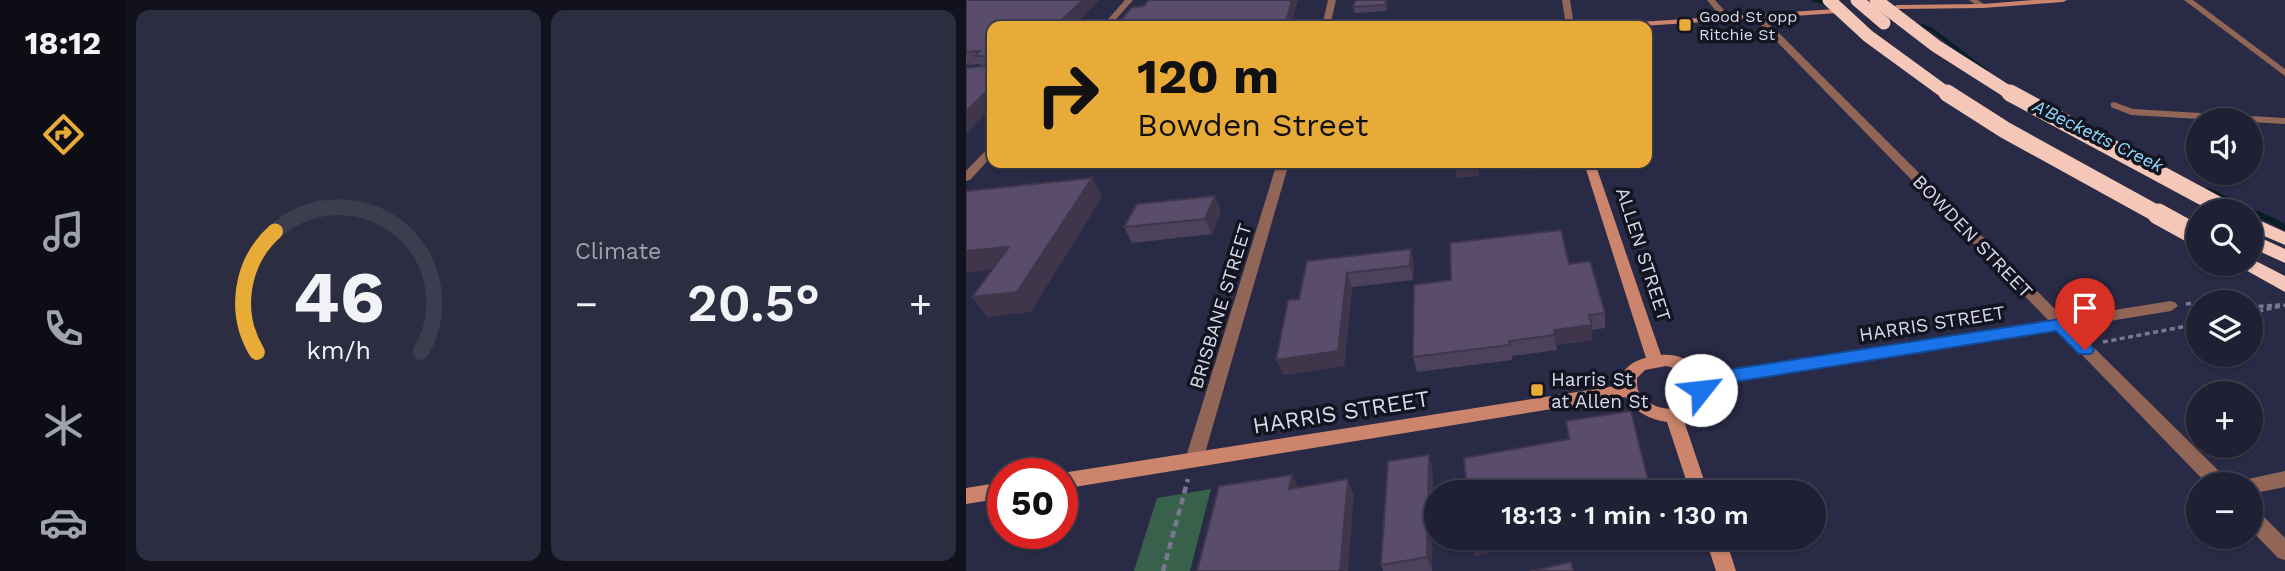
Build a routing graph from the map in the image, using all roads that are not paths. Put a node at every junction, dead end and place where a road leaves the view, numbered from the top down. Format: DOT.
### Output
graph roads {
  1 [pos="1129,0"];
  2 [pos="1332,0"];
  3 [pos="1711,0"];
  4 [pos="1857,0"];
  5 [pos="1876,0"];
  6 [pos="1973,0"];
  7 [pos="2063,0"];
  8 [pos="2188,0"];
  9 [pos="1567,3"];
  10 [pos="1833,5"];
  11 [pos="1983,6"];
  12 [pos="1898,7"];
  13 [pos="1757,16"];
  14 [pos="1726,18"];
  15 [pos="1110,21"];
  16 [pos="1327,21"];
  17 [pos="1564,21"];
  18 [pos="1584,21"];
  19 [pos="1652,24"];
  20 [pos="2285,74"];
  21 [pos="2114,105"];
  22 [pos="2285,121"];
  23 [pos="987,155"];
  24 [pos="1282,168"];
  25 [pos="1591,168"];
  26 [pos="966,178"];
  27 [pos="2207,199"];
  28 [pos="2186,204"];
  29 [pos="2263,228"];
  30 [pos="2186,229"];
  31 [pos="2285,239"];
  32 [pos="2263,246"];
  33 [pos="2285,257"];
  34 [pos="2263,272"];
  35 [pos="2285,285"];
  36 [pos="2171,306"];
  37 [pos="2060,324"];
  38 [pos="1656,360"];
  39 [pos="1699,381"];
  40 [pos="1628,390"];
  41 [pos="1673,414"];
  42 [pos="1194,460"];
  43 [pos="2207,472"];
  44 [pos="1078,478"];
  45 [pos="2285,479"];
  46 [pos="1695,480"];
  47 [pos="2263,483"];
  48 [pos="987,493"];
  49 [pos="966,496"];
  50 [pos="2263,529"];
  51 [pos="1719,550"];
  52 [pos="2285,551"];
  53 [pos="1726,571"];
  1 -- 15 [label="street"];
  2 -- 16 [label="street"];
  3 -- 14 [label="street"];
  4 -- 28 [label="highway, bridge"];
  5 -- 27 [label="highway, bridge"];
  6 -- 11 [label="street"];
  7 -- 11 [label="main road"];
  8 -- 20 [label="street"];
  9 -- 17 [label="street"];
  9 -- 18 [label="street"];
  10 -- 13 [label="main road"];
  10 -- 30 [label="highway, bridge"];
  11 -- 12 [label="main road"];
  13 -- 14 [label="main road"];
  13 -- 37 [label="street, BOWDEN STREET"];
  14 -- 19 [label="main road"];
  21 -- 22 [label="street"];
  23 -- 26 [label="street"];
  24 -- 42 [label="street, BRISBANE STREET"];
  25 -- 38 [label="main road, ALLEN STREET"];
  29 -- 31 [label="highway"];
  32 -- 33 [label="highway"];
  34 -- 35 [label="highway"];
  36 -- 37 [label="street, HARRIS STREET"];
  37 -- 39 [label="street, HARRIS STREET"];
  37 -- 43 [label="street, BOWDEN STREET"];
  38 -- 39 [label="main road"];
  38 -- 40 [label="main road"];
  39 -- 41 [label="main road"];
  40 -- 41 [label="main road"];
  40 -- 42 [label="main road, HARRIS STREET"];
  41 -- 46 [label="main road"];
  42 -- 44 [label="main road, HARRIS STREET"];
  45 -- 47 [label="street"];
  48 -- 49 [label="main road"];
  50 -- 52 [label="street"];
  51 -- 53 [label="main road"];
}
